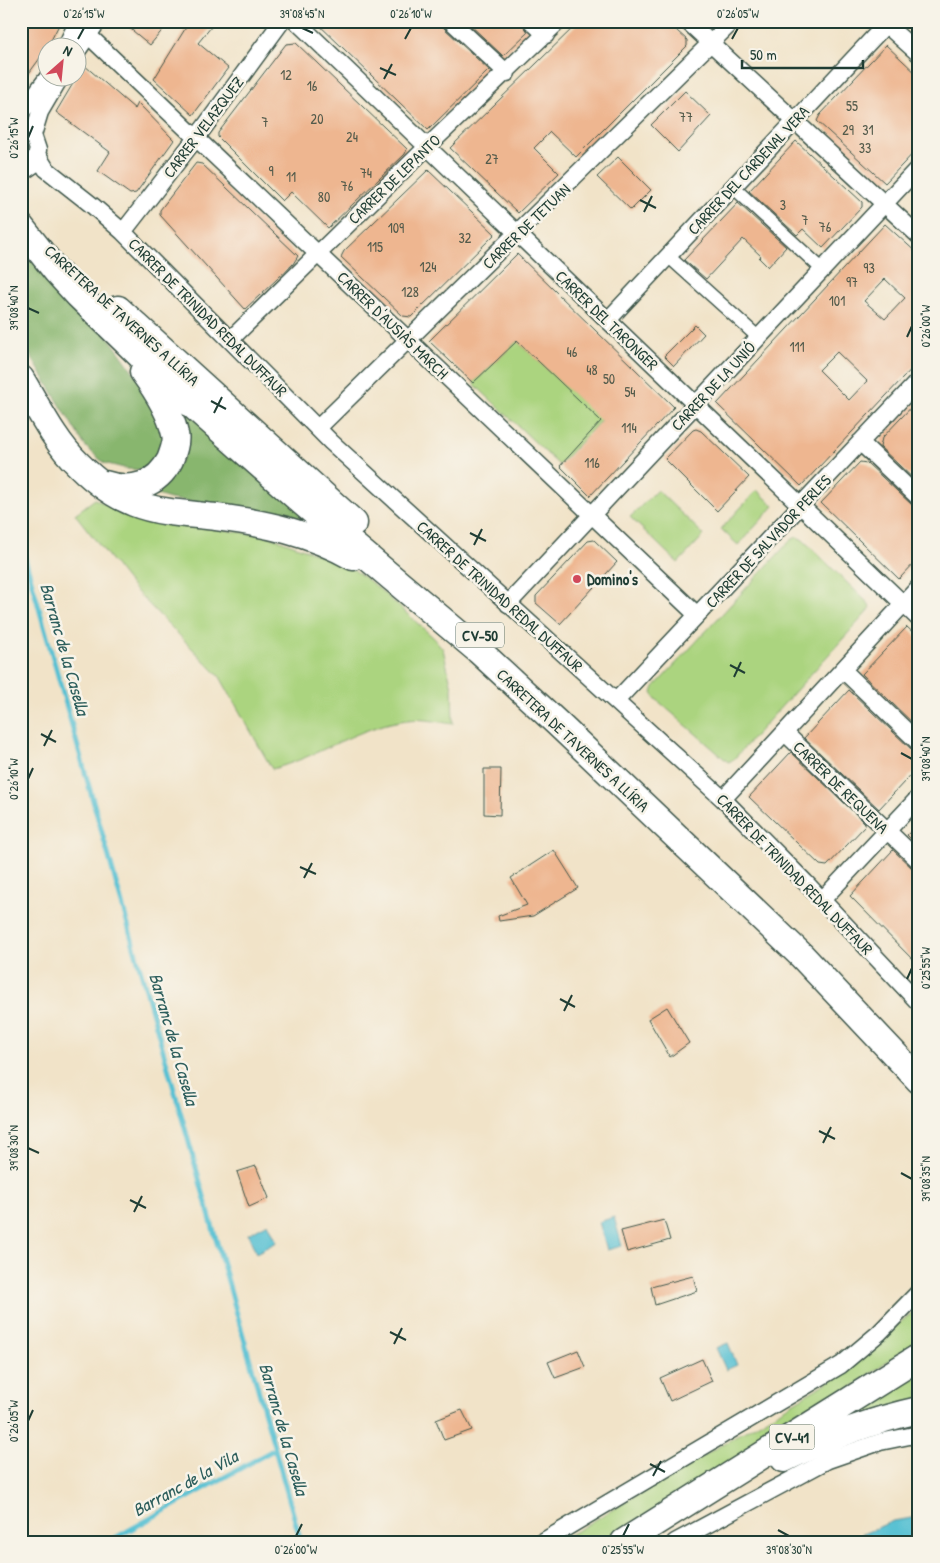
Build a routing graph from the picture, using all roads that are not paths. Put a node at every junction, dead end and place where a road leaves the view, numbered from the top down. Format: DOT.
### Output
graph roads {
  1 [pos="78,21"];
  2 [pos="98,21"];
  3 [pos="282,21"];
  4 [pos="296,21"];
  5 [pos="451,21"];
  6 [pos="530,21"];
  7 [pos="559,21"];
  8 [pos="687,21"];
  9 [pos="733,21"];
  10 [pos="886,22"];
  11 [pos="88,35"];
  12 [pos="546,35"];
  13 [pos="70,38"];
  14 [pos="86,38"];
  15 [pos="711,43"];
  16 [pos="919,54"];
  17 [pos="506,73"];
  18 [pos="40,88"];
  19 [pos="55,88"];
  20 [pos="21,113"];
  21 [pos="795,120"];
  22 [pos="27,132"];
  23 [pos="197,137"];
  24 [pos="426,147"];
  25 [pos="38,156"];
  26 [pos="919,167"];
  27 [pos="21,174"];
  28 [pos="732,187"];
  29 [pos="78,194"];
  30 [pos="884,204"];
  31 [pos="21,227"];
  32 [pos="123,232"];
  33 [pos="518,234"];
  34 [pos="919,236"];
  35 [pos="318,253"];
  36 [pos="668,256"];
  37 [pos="823,270"];
  38 [pos="102,318"];
  39 [pos="608,320"];
  40 [pos="759,338"];
  41 [pos="231,339"];
  42 [pos="407,340"];
  43 [pos="21,379"];
  44 [pos="919,380"];
  45 [pos="695,406"];
  46 [pos="318,428"];
  47 [pos="860,442"];
  48 [pos="98,482"];
  49 [pos="919,498"];
  50 [pos="800,506"];
  51 [pos="591,516"];
  52 [pos="919,587"];
  53 [pos="508,604"];
  54 [pos="904,604"];
  55 [pos="697,616"];
  56 [pos="919,619"];
  57 [pos="843,670"];
  58 [pos="616,700"];
  59 [pos="557,723"];
  60 [pos="785,733"];
  61 [pos="919,744"];
  62 [pos="919,797"];
  63 [pos="723,799"];
  64 [pos="887,831"];
  65 [pos="919,861"];
  66 [pos="822,900"];
  67 [pos="919,1003"];
  68 [pos="919,1065"];
  69 [pos="919,1080"];
  70 [pos="919,1292"];
  71 [pos="919,1356"];
  72 [pos="919,1410"];
  73 [pos="919,1434"];
  74 [pos="665,1518"];
  75 [pos="542,1542"];
  76 [pos="624,1542"];
  77 [pos="675,1542"];
  1 -- 13 [label="street"];
  2 -- 11 [label="street"];
  3 -- 23 [label="street, CARRER VELAZQUEZ"];
  4 -- 24 [label="street, CARRER DEL TARONGER"];
  5 -- 17 [label="street"];
  6 -- 12 [label="street"];
  7 -- 12 [label="street, CARRER DE LEPANTO"];
  8 -- 15 [label="street"];
  9 -- 15 [label="street, CARRER DE TETUAN"];
  10 -- 16 [label="street"];
  10 -- 21 [label="street, CARRER DEL CARDENAL VERA"];
  11 -- 14 [label="street"];
  11 -- 23 [label="street, CARRER D'AUSIÀS MARCH"];
  12 -- 17 [label="street, CARRER DE LEPANTO"];
  15 -- 21 [label="street"];
  15 -- 33 [label="street, CARRER DE TETUAN"];
  17 -- 24 [label="street, CARRER DE LEPANTO"];
  18 -- 20 [label="street"];
  19 -- 22 [label="street"];
  21 -- 28 [label="street, CARRER DEL CARDENAL VERA"];
  21 -- 30 [label="street"];
  22 -- 25 [label="street"];
  23 -- 32 [label="street, CARRER VELAZQUEZ"];
  23 -- 35 [label="street, CARRER D'AUSIÀS MARCH"];
  24 -- 33 [label="street, CARRER DEL TARONGER"];
  24 -- 35 [label="street, CARRER DE LEPANTO"];
  25 -- 27 [label="street"];
  25 -- 29 [label="street, CARRER DE TRINIDAD REDAL DUFFAUR"];
  26 -- 30 [label="street, CARRER DE LA UNIÓ"];
  27 -- 29 [label="street, CARRER DE TRINIDAD REDAL DUFFAUR"];
  28 -- 36 [label="street, CARRER DEL CARDENAL VERA"];
  28 -- 37 [label="street"];
  29 -- 32 [label="street, CARRER DE TRINIDAD REDAL DUFFAUR"];
  30 -- 34 [label="street"];
  30 -- 37 [label="street, CARRER DE LA UNIÓ"];
  31 -- 38 [label="main road, CARRETERA DE TAVERNES A LLÍRIA / CV-50"];
  31 -- 68 [label="main road, CARRETERA DE TAVERNES A LLÍRIA / CV-50"];
  32 -- 41 [label="street, CARRER DE TRINIDAD REDAL DUFFAUR"];
  33 -- 39 [label="street, CARRER DEL TARONGER"];
  33 -- 42 [label="street, CARRER DE TETUAN"];
  35 -- 41 [label="street, CARRER DE LEPANTO"];
  35 -- 42 [label="street, CARRER D'AUSIÀS MARCH"];
  36 -- 39 [label="street, CARRER DEL CARDENAL VERA"];
  36 -- 40 [label="street"];
  37 -- 40 [label="street, CARRER DE LA UNIÓ"];
  38 -- 48 [label="main road"];
  38 -- 59 [label="main road, CARRETERA DE TAVERNES A LLÍRIA / CV-50"];
  39 -- 45 [label="street, CARRER DEL TARONGER"];
  40 -- 45 [label="street, CARRER DE LA UNIÓ"];
  41 -- 46 [label="street, CARRER DE TRINIDAD REDAL DUFFAUR"];
  42 -- 46 [label="street, CARRER DE TETUAN"];
  42 -- 51 [label="street, CARRER D'AUSIÀS MARCH"];
  43 -- 48 [label="main road"];
  44 -- 47 [label="street, CARRER DE SALVADOR PERLES"];
  45 -- 50 [label="street, CARRER DEL TARONGER"];
  45 -- 51 [label="street, CARRER DE LA UNIÓ"];
  46 -- 53 [label="street, CARRER DE TRINIDAD REDAL DUFFAUR"];
  47 -- 49 [label="street"];
  47 -- 50 [label="street, CARRER DE SALVADOR PERLES"];
  48 -- 59 [label="main road"];
  50 -- 54 [label="street, CARRER DEL TARONGER"];
  50 -- 55 [label="street, CARRER DE SALVADOR PERLES"];
  51 -- 53 [label="street, CARRER DE LA UNIÓ"];
  51 -- 55 [label="street, CARRER D'AUSIÀS MARCH"];
  52 -- 54 [label="street"];
  53 -- 58 [label="street, CARRER DE TRINIDAD REDAL DUFFAUR"];
  54 -- 56 [label="street, CARRER DEL TARONGER"];
  54 -- 57 [label="street"];
  55 -- 58 [label="street, CARRER DE SALVADOR PERLES"];
  57 -- 60 [label="street"];
  57 -- 61 [label="street"];
  58 -- 63 [label="street, CARRER DE TRINIDAD REDAL DUFFAUR"];
  59 -- 69 [label="main road, CARRETERA DE TAVERNES A LLÍRIA / CV-50"];
  60 -- 63 [label="street"];
  60 -- 64 [label="street, CARRER DE REQUENA"];
  62 -- 64 [label="street"];
  63 -- 66 [label="street, CARRER DE TRINIDAD REDAL DUFFAUR"];
  64 -- 65 [label="street, CARRER DE REQUENA"];
  64 -- 66 [label="street"];
  66 -- 67 [label="street, CARRER DE TRINIDAD REDAL DUFFAUR"];
  70 -- 75 [label="street"];
  71 -- 74 [label="main road, CV-41"];
  72 -- 74 [label="main road, CV-41"];
  73 -- 77 [label="street"];
  74 -- 76 [label="main road, CV-41"];
}
